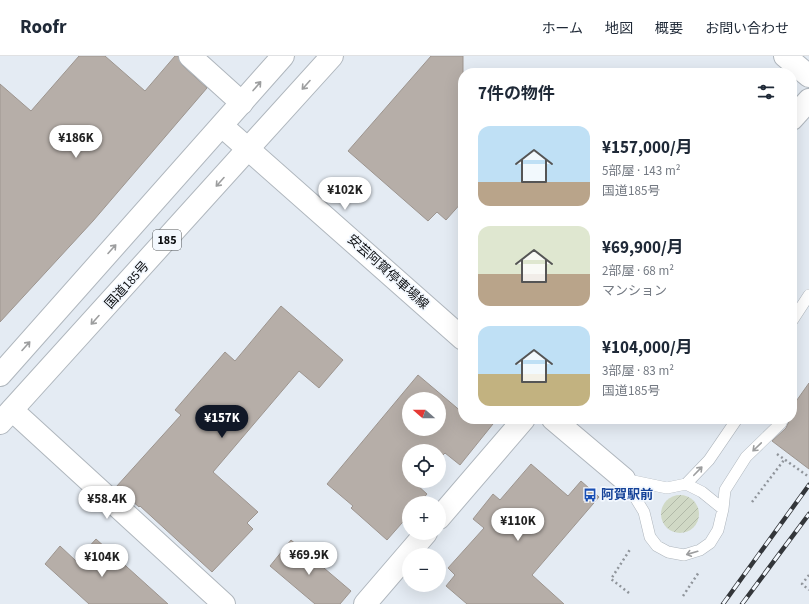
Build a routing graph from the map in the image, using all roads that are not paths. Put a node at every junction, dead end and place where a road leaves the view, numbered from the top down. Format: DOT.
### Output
graph roads {
  1 [pos="190,56"];
  2 [pos="283,56"];
  3 [pos="332,56"];
  4 [pos="785,56"];
  5 [pos="809,76"];
  6 [pos="809,100"];
  7 [pos="242,104"];
  8 [pos="797,113"];
  9 [pos="222,126"];
  10 [pos="250,149"];
  11 [pos="809,295"];
  12 [pos="797,313"];
  13 [pos="458,335"];
  14 [pos="0,375"];
  15 [pos="6,416"];
  16 [pos="520,424"];
  17 [pos="559,424"];
  18 [pos="734,424"];
  19 [pos="781,424"];
  20 [pos="624,479"];
  21 [pos="686,484"];
  22 [pos="724,509"];
  23 [pos="446,510"];
  24 [pos="420,540"];
  25 [pos="224,604"];
  26 [pos="365,604"];
  1 -- 7 [label="main road"];
  7 -- 2 [label="main road, 185, one-way"];
  3 -- 10 [label="main road, 国道185号 / 185, one-way"];
  4 -- 5 [label="main road"];
  6 -- 8 [label="main road"];
  7 -- 9 [label="main road, 185"];
  9 -- 10 [label="main road, 安芸阿賀停車場線"];
  14 -- 9 [label="main road, 185, one-way"];
  10 -- 13 [label="main road, 安芸阿賀停車場線"];
  10 -- 15 [label="main road, 国道185号 / 185, one-way"];
  11 -- 12 [label="lane"];
  15 -- 25 [label="main road"];
  16 -- 23 [label="main road"];
  17 -- 20 [label="main road"];
  21 -- 18 [label="lane, one-way"];
  19 -- 22 [label="lane, one-way"];
  20 -- 21 [label="lane"];
  22 -- 20 [label="lane, one-way"];
  21 -- 22 [label="lane"];
  24 -- 26 [label="main road"];
}
